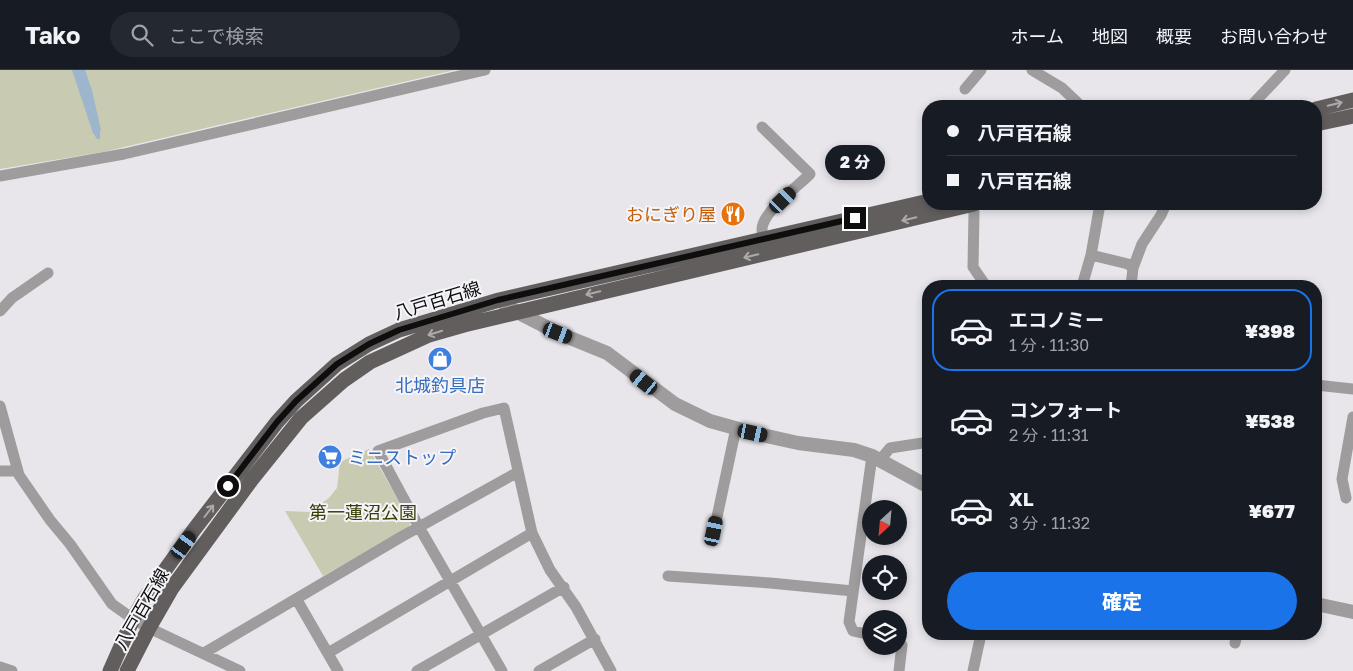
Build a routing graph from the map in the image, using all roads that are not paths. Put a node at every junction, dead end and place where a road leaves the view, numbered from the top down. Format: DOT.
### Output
graph roads {
  1 [pos="485,70"];
  2 [pos="981,70"];
  3 [pos="1032,70"];
  4 [pos="1285,70"];
  5 [pos="965,89"];
  6 [pos="1075,100"];
  7 [pos="1257,100"];
  8 [pos="1353,100"];
  9 [pos="1322,108"];
  10 [pos="1353,116"];
  11 [pos="1322,123"];
  12 [pos="762,127"];
  13 [pos="0,176"];
  14 [pos="922,203"];
  15 [pos="948,210"];
  16 [pos="974,210"];
  17 [pos="1099,210"];
  18 [pos="1163,210"];
  19 [pos="763,240"];
  20 [pos="1091,255"];
  21 [pos="1133,268"];
  22 [pos="48,274"];
  23 [pos="982,280"];
  24 [pos="1084,280"];
  25 [pos="1132,280"];
  26 [pos="498,300"];
  27 [pos="0,311"];
  28 [pos="515,312"];
  29 [pos="1322,386"];
  30 [pos="1353,389"];
  31 [pos="0,406"];
  32 [pos="1353,417"];
  33 [pos="736,428"];
  34 [pos="922,443"];
  35 [pos="876,458"];
  36 [pos="0,471"];
  37 [pos="18,471"];
  38 [pos="518,472"];
  39 [pos="922,483"];
  40 [pos="1346,498"];
  41 [pos="419,527"];
  42 [pos="714,531"];
  43 [pos="532,533"];
  44 [pos="668,576"];
  45 [pos="450,581"];
  46 [pos="564,587"];
  47 [pos="853,591"];
  48 [pos="297,600"];
  49 [pos="1322,605"];
  50 [pos="1353,612"];
  51 [pos="133,620"];
  52 [pos="149,628"];
  53 [pos="862,633"];
  54 [pos="482,634"];
  55 [pos="595,639"];
  56 [pos="980,640"];
  57 [pos="328,652"];
  58 [pos="204,653"];
  59 [pos="901,655"];
  60 [pos="0,667"];
  61 [pos="12,671"];
  62 [pos="110,671"];
  63 [pos="128,671"];
  64 [pos="240,671"];
  65 [pos="338,671"];
  66 [pos="417,671"];
  67 [pos="502,671"];
  68 [pos="539,671"];
  69 [pos="611,671"];
  70 [pos="899,671"];
  71 [pos="973,671"];
  1 -- 13 [label="street"];
  2 -- 5 [label="street"];
  3 -- 6 [label="street"];
  4 -- 7 [label="street"];
  9 -- 8 [label="main road, one-way"];
  10 -- 11 [label="main road"];
  12 -- 19 [label="street"];
  14 -- 19 [label="main road, 八戸百石線"];
  15 -- 28 [label="main road, 八戸百石線, one-way"];
  16 -- 23 [label="street"];
  17 -- 20 [label="street"];
  18 -- 21 [label="street"];
  19 -- 26 [label="main road, 八戸百石線"];
  20 -- 21 [label="street"];
  20 -- 24 [label="street"];
  21 -- 25 [label="street"];
  22 -- 27 [label="street"];
  26 -- 28 [label="street"];
  51 -- 26 [label="main road, 八戸百石線, one-way"];
  28 -- 33 [label="street"];
  28 -- 52 [label="main road, 八戸百石線, one-way"];
  29 -- 30 [label="street"];
  31 -- 37 [label="street"];
  32 -- 40 [label="street"];
  33 -- 35 [label="street"];
  33 -- 42 [label="street"];
  34 -- 35 [label="street"];
  35 -- 39 [label="street"];
  35 -- 47 [label="street"];
  36 -- 37 [label="street"];
  37 -- 51 [label="street"];
  38 -- 41 [label="street"];
  38 -- 41 [label="street"];
  38 -- 43 [label="street"];
  41 -- 45 [label="street"];
  41 -- 48 [label="street"];
  43 -- 45 [label="street"];
  43 -- 46 [label="street"];
  44 -- 47 [label="street"];
  45 -- 54 [label="street"];
  45 -- 57 [label="street"];
  46 -- 54 [label="street"];
  46 -- 55 [label="street"];
  47 -- 53 [label="street"];
  48 -- 57 [label="street"];
  48 -- 58 [label="street"];
  49 -- 50 [label="street"];
  51 -- 52 [label="street"];
  51 -- 62 [label="main road, 八戸百石線"];
  52 -- 58 [label="street"];
  52 -- 63 [label="main road, 八戸百石線"];
  54 -- 66 [label="street"];
  54 -- 67 [label="street"];
  55 -- 68 [label="street"];
  55 -- 69 [label="street"];
  56 -- 71 [label="street"];
  57 -- 65 [label="street"];
  58 -- 64 [label="street"];
  59 -- 70 [label="street"];
  60 -- 61 [label="street"];
}
